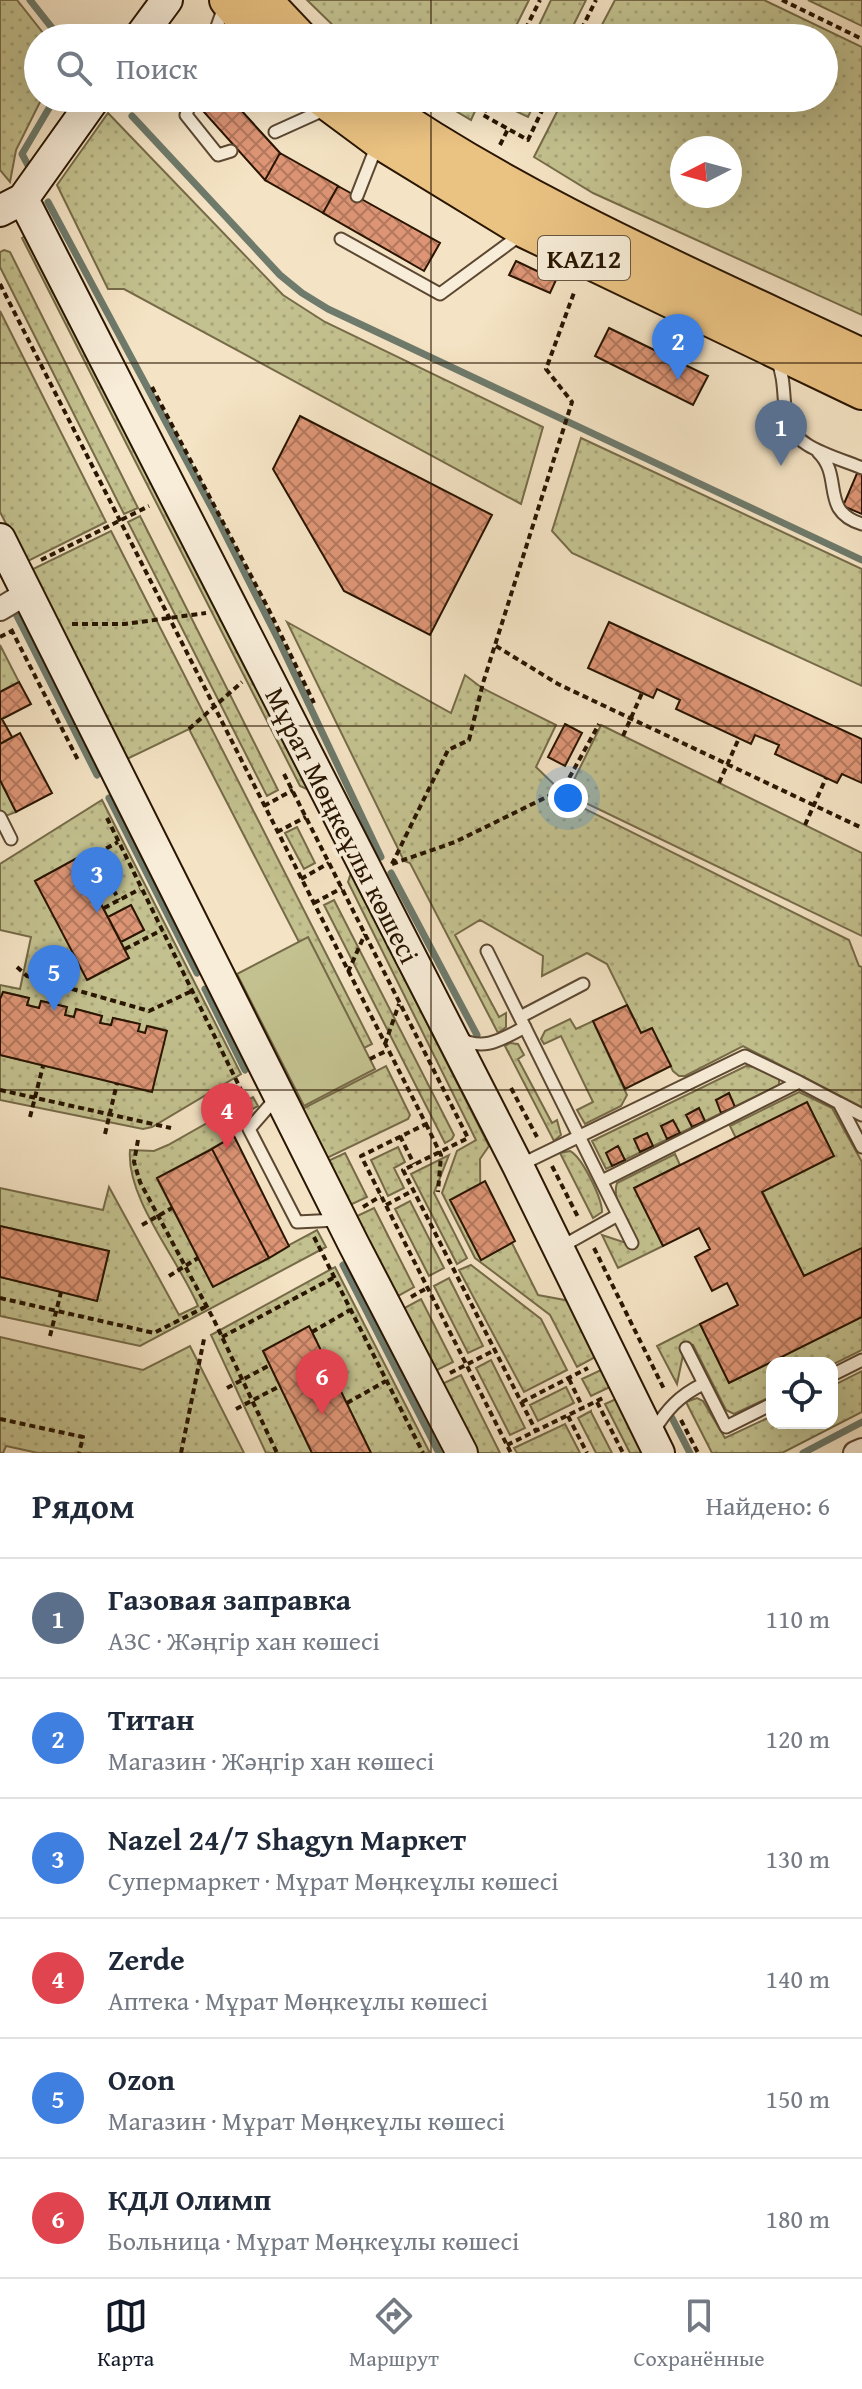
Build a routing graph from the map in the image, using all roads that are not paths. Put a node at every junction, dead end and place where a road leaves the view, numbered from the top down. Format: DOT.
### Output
graph roads {
  1 [pos="167,0"];
  2 [pos="226,0"];
  3 [pos="264,0"];
  4 [pos="149,24"];
  5 [pos="218,24"];
  6 [pos="247,24"];
  7 [pos="287,24"];
  8 [pos="84,112"];
  9 [pos="187,112"];
  10 [pos="309,112"];
  11 [pos="340,112"];
  12 [pos="390,112"];
  13 [pos="275,132"];
  14 [pos="379,141"];
  15 [pos="231,151"];
  16 [pos="357,196"];
  17 [pos="11,205"];
  18 [pos="526,231"];
  19 [pos="341,239"];
  20 [pos="756,341"];
  21 [pos="862,356"];
  22 [pos="862,392"];
  23 [pos="808,445"];
  24 [pos="862,468"];
  25 [pos="862,524"];
  26 [pos="0,539"];
  27 [pos="27,593"];
  28 [pos="0,609"];
  29 [pos="0,817"];
  30 [pos="11,839"];
  31 [pos="487,951"];
  32 [pos="583,984"];
  33 [pos="522,1022"];
  34 [pos="444,1024"];
  35 [pos="799,1082"];
  36 [pos="279,1095"];
  37 [pos="839,1103"];
  38 [pos="862,1115"];
  39 [pos="580,1137"];
  40 [pos="862,1147"];
  41 [pos="518,1166"];
  42 [pos="602,1181"];
  43 [pos="618,1215"];
  44 [pos="341,1220"];
  45 [pos="632,1243"];
  46 [pos="559,1248"];
  47 [pos="686,1348"];
  48 [pos="862,1360"];
  49 [pos="838,1372"];
  50 [pos="703,1384"];
  51 [pos="766,1407"];
  52 [pos="655,1444"];
  53 [pos="862,1450"];
  54 [pos="462,1453"];
  55 [pos="855,1453"];
  1 -- 4 [label="main road"];
  2 -- 5 [label="lane"];
  2 -- 6 [label="main road"];
  3 -- 7 [label="main road"];
  8 -- 17 [label="main road"];
  9 -- 15 [label="lane"];
  10 -- 13 [label="lane"];
  11 -- 14 [label="main road, KAZ12"];
  12 -- 21 [label="main road, KAZ12"];
  14 -- 16 [label="lane"];
  14 -- 18 [label="main road, KAZ12"];
  17 -- 34 [label="main road, Мұрат Мөңкеұлы көшесі"];
  18 -- 19 [label="lane"];
  18 -- 20 [label="main road, KAZ12"];
  20 -- 22 [label="main road, KAZ12"];
  20 -- 23 [label="lane"];
  23 -- 24 [label="lane"];
  23 -- 25 [label="lane"];
  26 -- 27 [label="main road"];
  27 -- 28 [label="street"];
  27 -- 36 [label="main road"];
  29 -- 30 [label="lane"];
  31 -- 33 [label="lane"];
  32 -- 33 [label="lane"];
  33 -- 34 [label="lane"];
  33 -- 39 [label="lane"];
  34 -- 41 [label="main road, Мұрат Мөңкеұлы көшесі"];
  35 -- 37 [label="lane"];
  35 -- 39 [label="lane"];
  35 -- 42 [label="lane"];
  36 -- 44 [label="main road"];
  36 -- 44 [label="lane"];
  37 -- 38 [label="lane"];
  37 -- 40 [label="lane"];
  39 -- 41 [label="lane"];
  39 -- 42 [label="lane"];
  41 -- 46 [label="main road, Мұрат Мөңкеұлы көшесі"];
  42 -- 43 [label="lane"];
  43 -- 45 [label="lane"];
  43 -- 46 [label="lane"];
  44 -- 54 [label="main road"];
  46 -- 52 [label="main road, Мұрат Мөңкеұлы көшесі"];
  47 -- 50 [label="lane"];
  48 -- 49 [label="lane"];
  50 -- 51 [label="lane"];
  50 -- 52 [label="lane"];
  53 -- 55 [label="street"];
}
